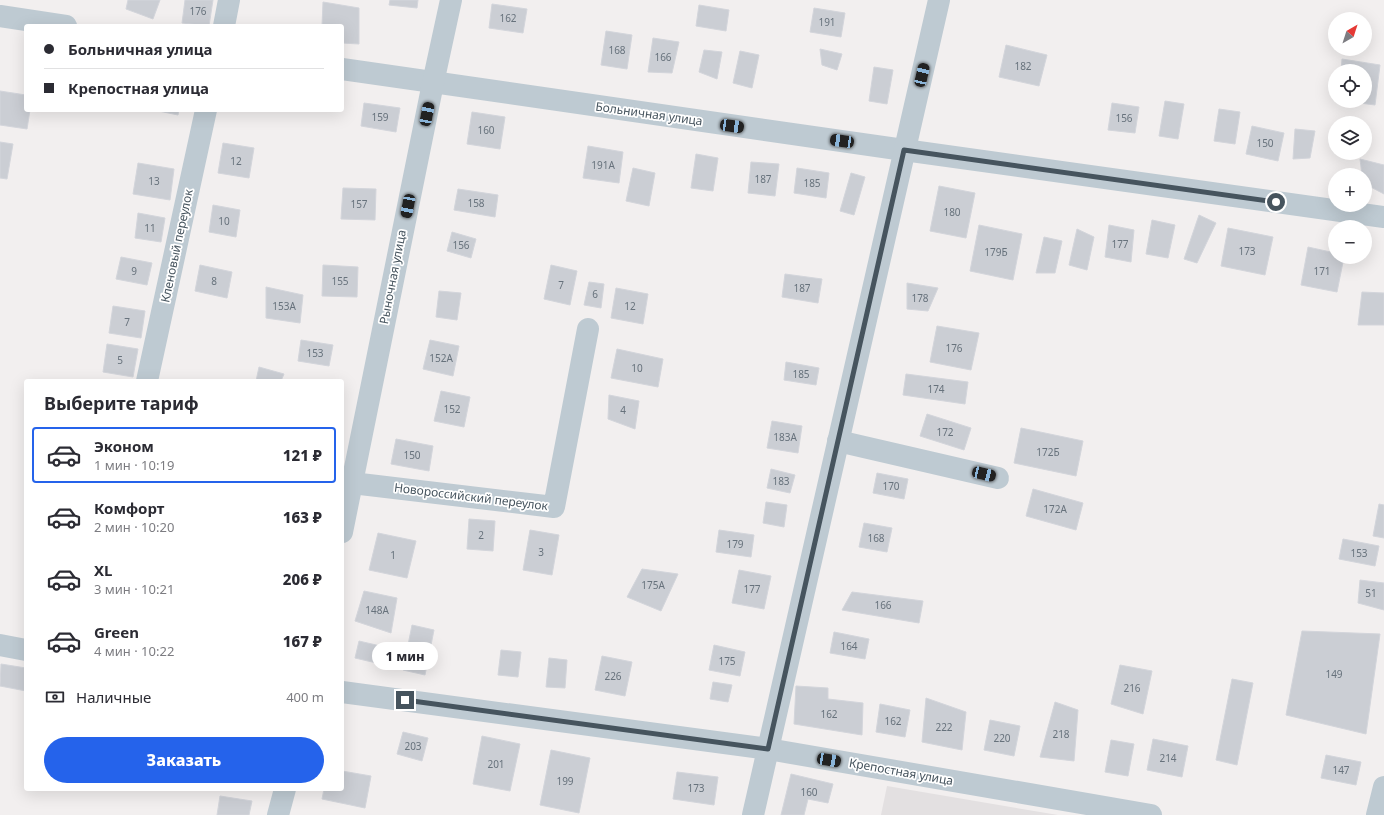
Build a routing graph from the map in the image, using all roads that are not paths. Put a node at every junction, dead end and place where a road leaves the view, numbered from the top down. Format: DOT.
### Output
graph roads {
  1 [pos="229,0"];
  2 [pos="451,0"];
  3 [pos="939,0"];
  4 [pos="0,16"];
  5 [pos="53,24"];
  6 [pos="224,24"];
  7 [pos="344,69"];
  8 [pos="433,83"];
  9 [pos="206,112"];
  10 [pos="904,150"];
  11 [pos="1384,218"];
  12 [pos="588,329"];
  13 [pos="147,379"];
  14 [pos="838,441"];
  15 [pos="998,478"];
  16 [pos="352,483"];
  17 [pos="344,522"];
  18 [pos="0,645"];
  19 [pos="24,650"];
  20 [pos="344,692"];
  21 [pos="768,749"];
  22 [pos="1384,787"];
  23 [pos="284,791"];
  24 [pos="278,815"];
  25 [pos="753,815"];
  26 [pos="1151,815"];
  27 [pos="1377,815"];
  1 -- 6 [label="street"];
  2 -- 8 [label="street, Рыночная улица"];
  3 -- 10 [label="street"];
  4 -- 5 [label="street"];
  7 -- 8 [label="street, Больничная улица"];
  8 -- 10 [label="street, Больничная улица"];
  8 -- 16 [label="street, Рыночная улица"];
  9 -- 13 [label="street, Кленовый переулок"];
  10 -- 11 [label="street, Больничная улица"];
  10 -- 14 [label="street"];
  12 -- 16 [label="street, Новороссийский переулок"];
  14 -- 15 [label="street"];
  14 -- 21 [label="street"];
  16 -- 17 [label="street, Рыночная улица"];
  18 -- 19 [label="street"];
  20 -- 21 [label="street, Крепостная улица"];
  21 -- 25 [label="street"];
  21 -- 26 [label="street, Крепостная улица"];
  22 -- 27 [label="street"];
  23 -- 24 [label="street"];
}
